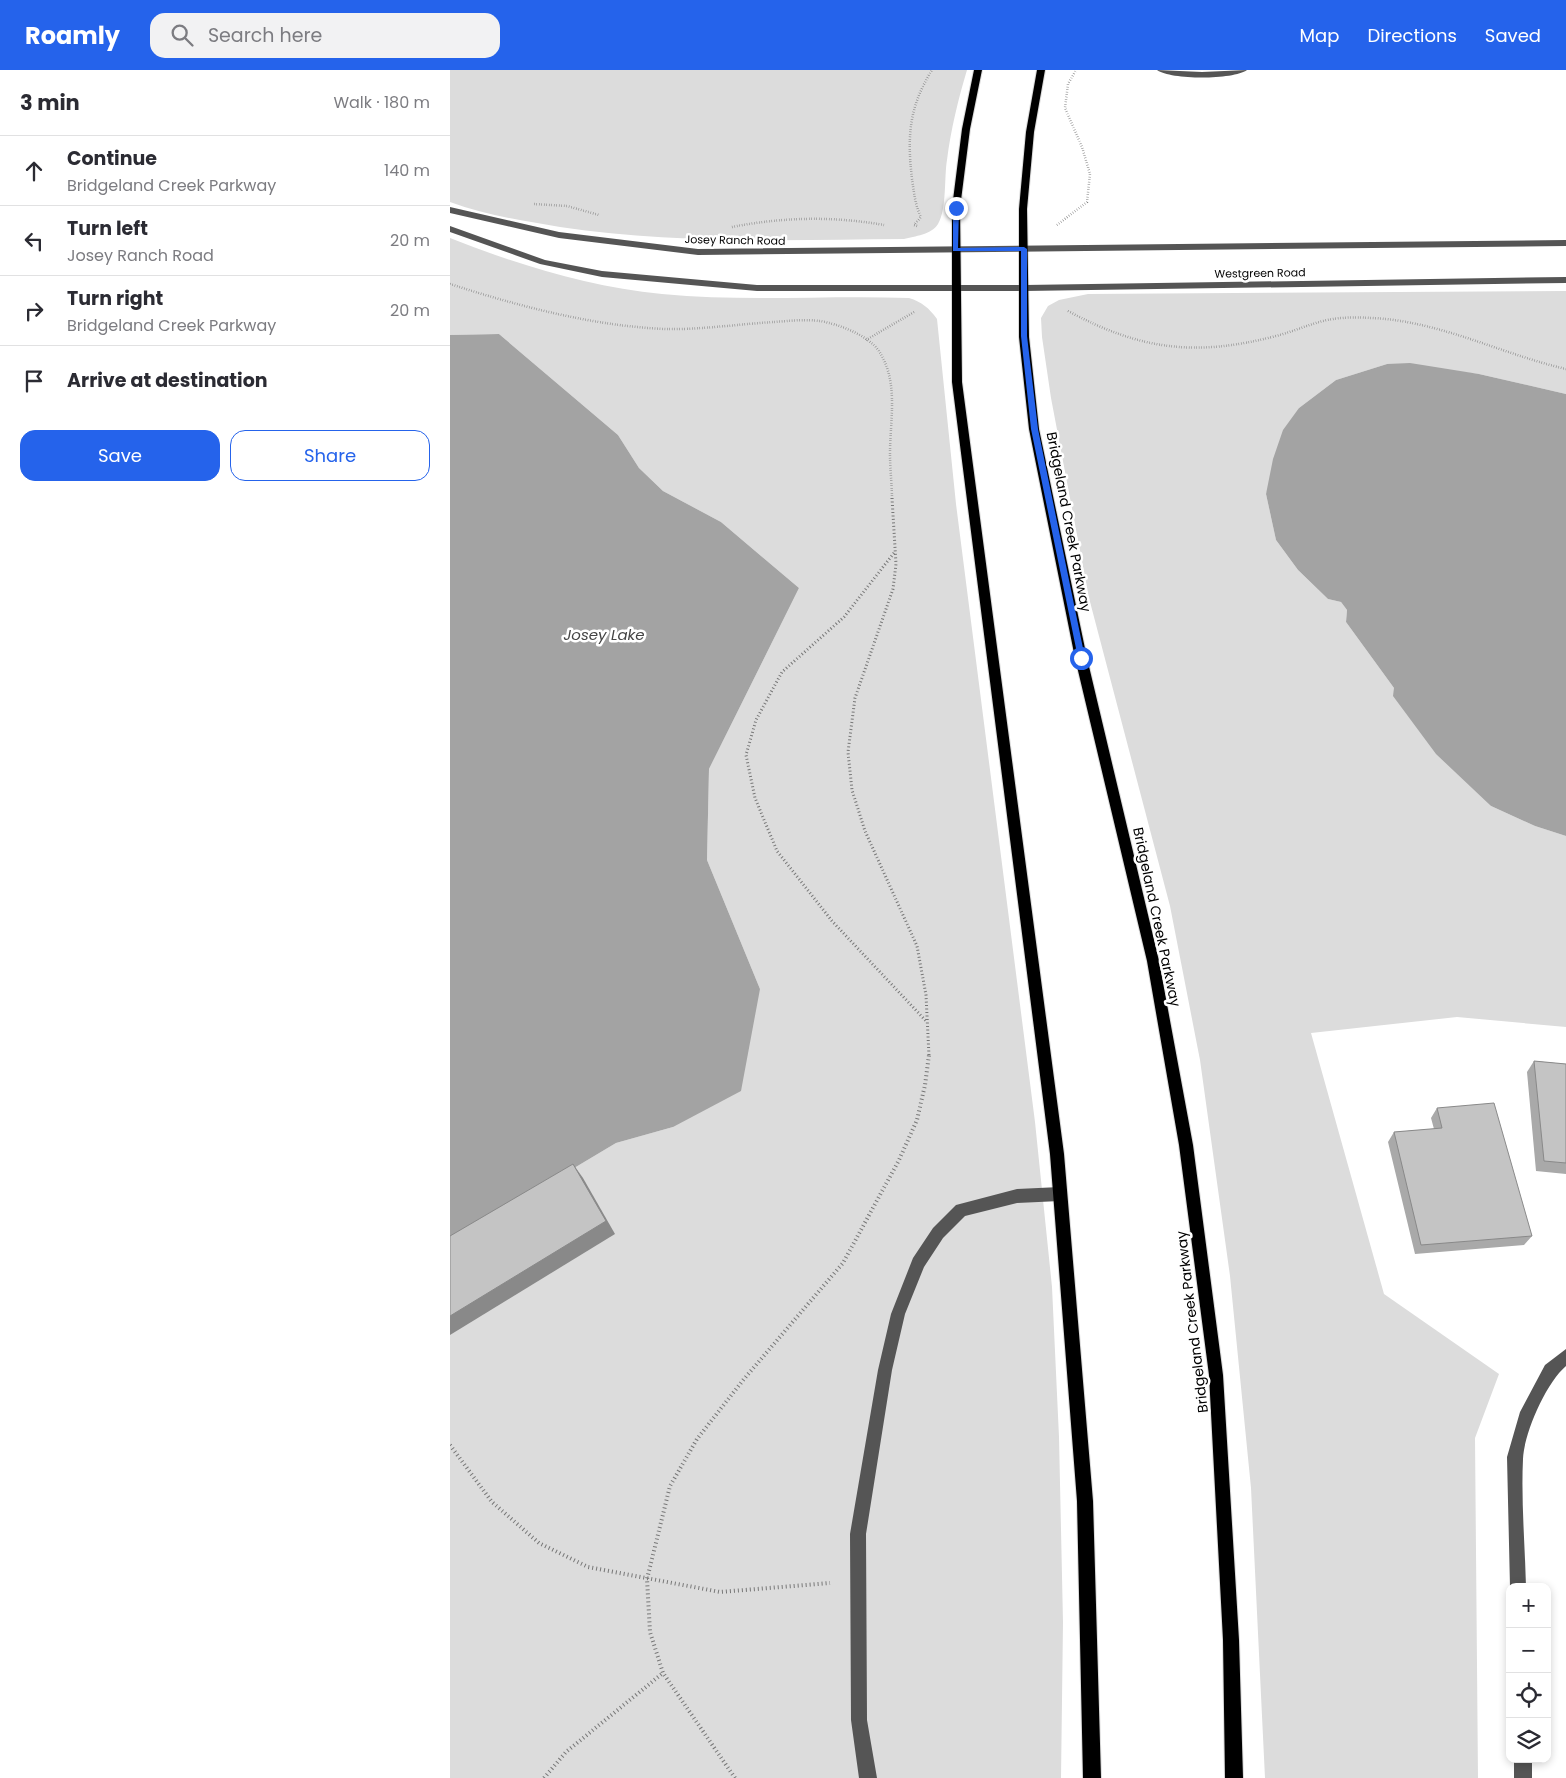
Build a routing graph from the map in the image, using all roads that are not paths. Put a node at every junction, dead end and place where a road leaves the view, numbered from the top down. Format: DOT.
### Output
graph roads {
  1 [pos="978,70"];
  2 [pos="1041,70"];
  3 [pos="1161,70"];
  4 [pos="1243,70"];
  5 [pos="450,210"];
  6 [pos="450,228"];
  7 [pos="1566,243"];
  8 [pos="1024,249"];
  9 [pos="955,250"];
  10 [pos="1566,280"];
  11 [pos="955,288"];
  12 [pos="1025,288"];
  13 [pos="1060,1194"];
  14 [pos="1566,1356"];
  15 [pos="1518,1583"];
  16 [pos="1523,1763"];
  17 [pos="868,1778"];
  18 [pos="1092,1778"];
  19 [pos="1234,1778"];
  20 [pos="1523,1778"];
  1 -- 9 [label="main road"];
  2 -- 8 [label="main road, Bridgeland Creek Parkway"];
  3 -- 4 [label="street"];
  5 -- 9 [label="street, Josey Ranch Road"];
  6 -- 11 [label="street"];
  7 -- 8 [label="street, Westgreen Road"];
  8 -- 9 [label="street, Josey Ranch Road"];
  8 -- 12 [label="main road, Bridgeland Creek Parkway"];
  9 -- 11 [label="main road"];
  10 -- 12 [label="street, Westgreen Road"];
  11 -- 12 [label="street, Westgreen Road"];
  11 -- 13 [label="main road"];
  12 -- 19 [label="main road, Bridgeland Creek Parkway"];
  13 -- 17 [label="street"];
  13 -- 18 [label="main road"];
  14 -- 15 [label="street"];
  16 -- 20 [label="street"];
}
